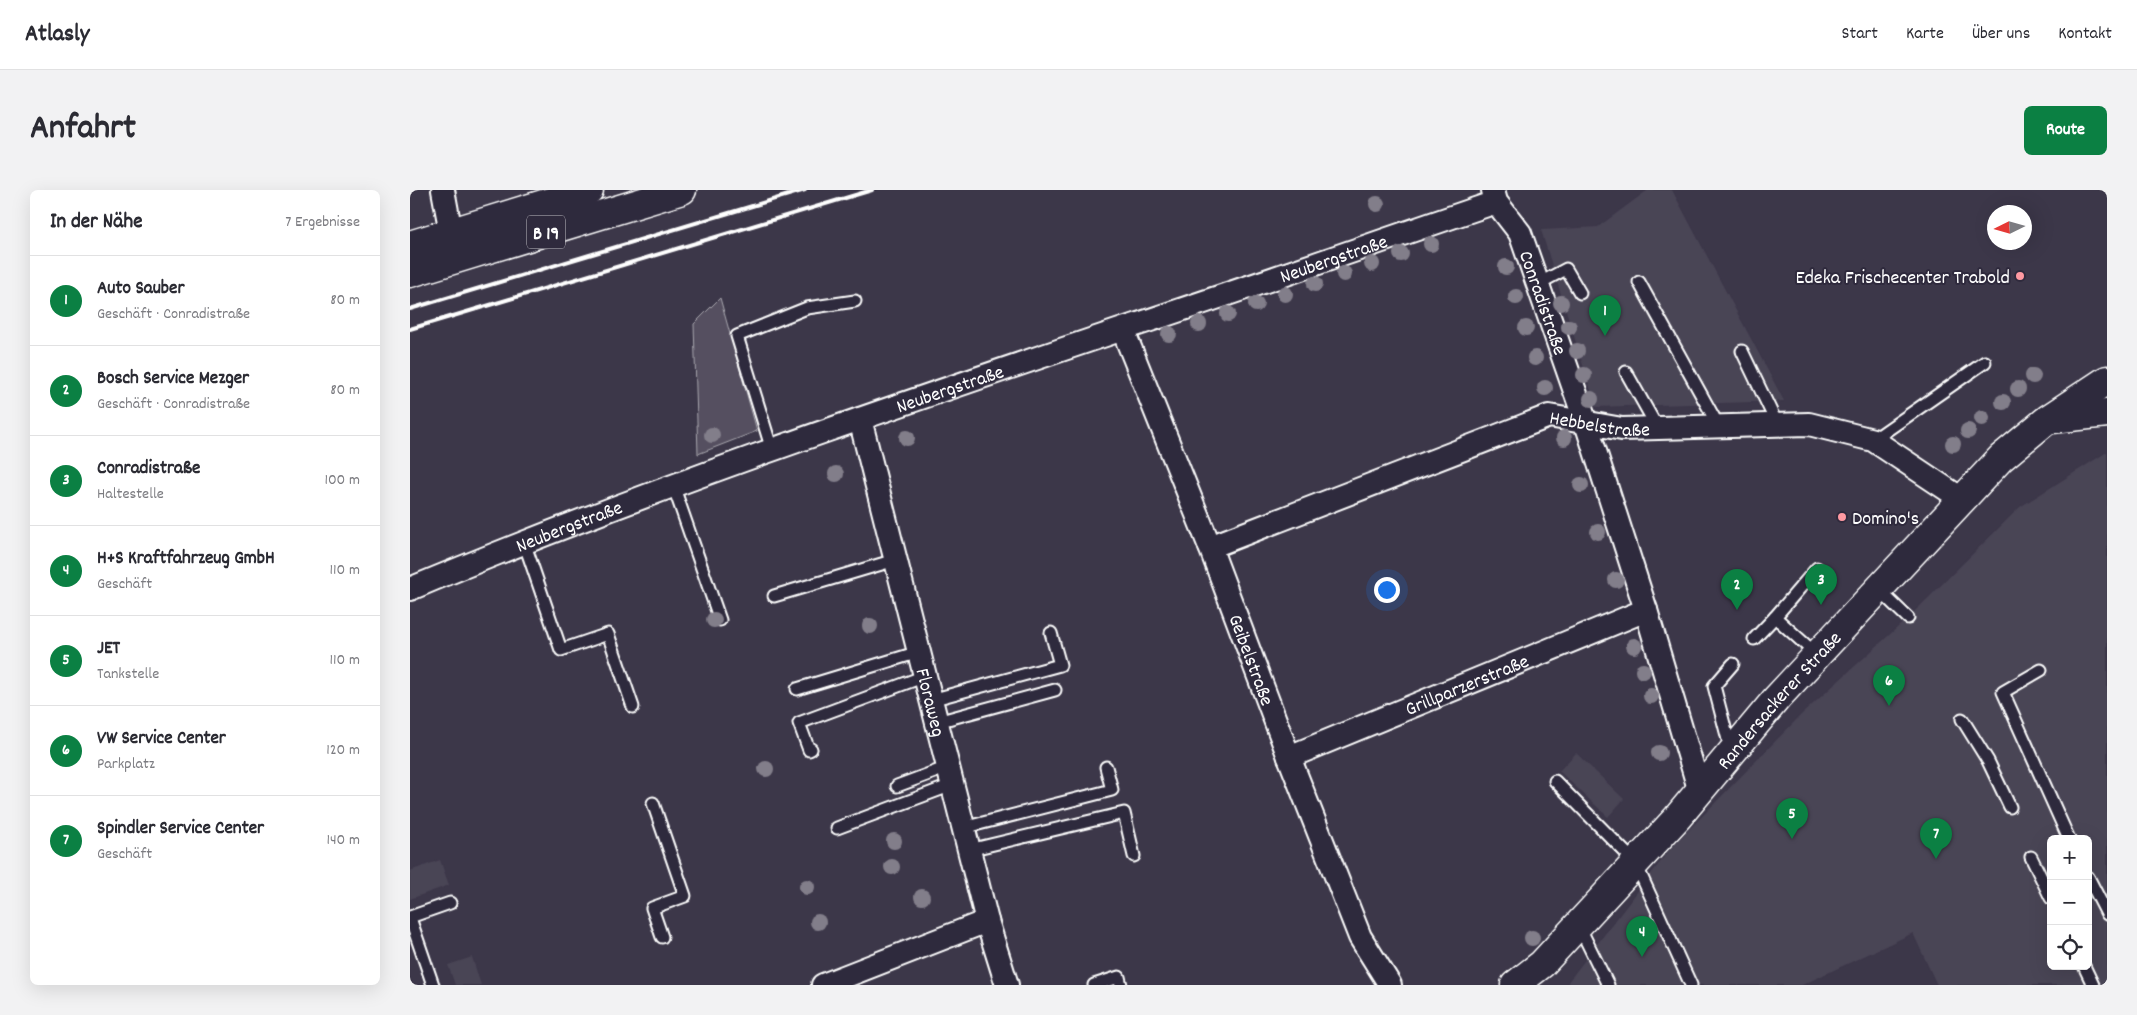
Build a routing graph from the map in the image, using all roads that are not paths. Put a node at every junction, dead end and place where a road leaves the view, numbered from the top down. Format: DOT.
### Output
graph roads {
  1 [pos="443,190"];
  2 [pos="589,190"];
  3 [pos="682,190"];
  4 [pos="1494,196"];
  5 [pos="451,233"];
  6 [pos="410,245"];
  7 [pos="410,273"];
  8 [pos="1639,282"];
  9 [pos="1538,284"];
  10 [pos="1580,293"];
  11 [pos="855,301"];
  12 [pos="1123,330"];
  13 [pos="1742,351"];
  14 [pos="1985,362"];
  15 [pos="1626,372"];
  16 [pos="2107,380"];
  17 [pos="2107,413"];
  18 [pos="860,418"];
  19 [pos="2048,419"];
  20 [pos="1586,423"];
  21 [pos="1777,424"];
  22 [pos="1718,425"];
  23 [pos="1658,428"];
  24 [pos="1873,440"];
  25 [pos="772,450"];
  26 [pos="673,485"];
  27 [pos="1963,500"];
  28 [pos="524,542"];
  29 [pos="1210,547"];
  30 [pos="895,560"];
  31 [pos="1818,568"];
  32 [pos="410,590"];
  33 [pos="1879,590"];
  34 [pos="774,596"];
  35 [pos="1646,610"];
  36 [pos="1775,617"];
  37 [pos="1908,618"];
  38 [pos="720,620"];
  39 [pos="1051,633"];
  40 [pos="1754,639"];
  41 [pos="919,652"];
  42 [pos="1817,655"];
  43 [pos="1732,664"];
  44 [pos="2041,670"];
  45 [pos="925,676"];
  46 [pos="797,690"];
  47 [pos="1055,690"];
  48 [pos="931,700"];
  49 [pos="633,707"];
  50 [pos="1962,719"];
  51 [pos="937,722"];
  52 [pos="811,749"];
  53 [pos="1731,754"];
  54 [pos="1289,756"];
  55 [pos="1106,767"];
  56 [pos="950,776"];
  57 [pos="1555,781"];
  58 [pos="897,786"];
  59 [pos="1700,792"];
  60 [pos="653,803"];
  61 [pos="2010,807"];
  62 [pos="837,828"];
  63 [pos="963,828"];
  64 [pos="2067,835"];
  65 [pos="969,850"];
  66 [pos="1134,856"];
  67 [pos="2031,857"];
  68 [pos="1635,862"];
  69 [pos="2090,880"];
  70 [pos="2047,890"];
  71 [pos="450,903"];
  72 [pos="2107,914"];
  73 [pos="410,917"];
  74 [pos="987,921"];
  75 [pos="1578,924"];
  76 [pos="662,937"];
  77 [pos="2086,970"];
  78 [pos="433,985"];
  79 [pos="823,985"];
  80 [pos="1007,985"];
  81 [pos="1094,985"];
  82 [pos="1121,985"];
  83 [pos="1390,985"];
  84 [pos="1515,985"];
  85 [pos="1608,985"];
  86 [pos="1691,985"];
  87 [pos="2093,985"];
  1 -- 5 [label="street"];
  2 -- 5 [label="street, B 19"];
  3 -- 7 [label="street, B 19"];
  4 -- 9 [label="street, Conradistraße"];
  4 -- 12 [label="street, Neubergstraße"];
  5 -- 6 [label="street, B 19"];
  8 -- 22 [label="lane"];
  9 -- 10 [label="lane"];
  9 -- 20 [label="street, Conradistraße"];
  11 -- 25 [label="lane"];
  12 -- 18 [label="street, Neubergstraße"];
  12 -- 29 [label="street, Geibelstraße"];
  13 -- 21 [label="lane"];
  14 -- 24 [label="lane"];
  15 -- 23 [label="lane"];
  16 -- 19 [label="street, Randersackerer Straße"];
  17 -- 19 [label="street"];
  18 -- 25 [label="street, Neubergstraße"];
  18 -- 30 [label="street, Floraweg"];
  19 -- 27 [label="street, Randersackerer Straße"];
  20 -- 23 [label="street, Hebbelstraße"];
  20 -- 29 [label="street, Hebbelstraße"];
  20 -- 35 [label="street, Conradistraße"];
  21 -- 22 [label="street, Hebbelstraße"];
  21 -- 24 [label="street, Hebbelstraße"];
  22 -- 23 [label="street, Hebbelstraße"];
  24 -- 27 [label="street, Hebbelstraße"];
  25 -- 26 [label="street, Neubergstraße"];
  26 -- 28 [label="street, Neubergstraße"];
  26 -- 38 [label="lane"];
  27 -- 33 [label="street, Randersackerer Straße"];
  28 -- 32 [label="street, Neubergstraße"];
  28 -- 49 [label="lane"];
  29 -- 54 [label="street, Geibelstraße"];
  30 -- 34 [label="lane"];
  30 -- 41 [label="street, Floraweg"];
  31 -- 36 [label="lane"];
  33 -- 37 [label="lane"];
  33 -- 42 [label="street, Randersackerer Straße"];
  35 -- 54 [label="street, Grillparzerstraße"];
  35 -- 59 [label="street, Conradistraße"];
  36 -- 40 [label="lane"];
  36 -- 42 [label="lane"];
  39 -- 48 [label="lane"];
  41 -- 45 [label="street, Floraweg"];
  41 -- 46 [label="lane"];
  42 -- 53 [label="street, Randersackerer Straße"];
  43 -- 53 [label="lane"];
  44 -- 64 [label="lane"];
  45 -- 48 [label="street, Floraweg"];
  45 -- 52 [label="lane"];
  47 -- 51 [label="lane"];
  48 -- 51 [label="street, Floraweg"];
  50 -- 61 [label="lane"];
  51 -- 56 [label="street, Floraweg"];
  53 -- 59 [label="street, Randersackerer Straße"];
  54 -- 83 [label="street, Geibelstraße"];
  55 -- 63 [label="lane"];
  56 -- 58 [label="lane"];
  56 -- 62 [label="lane"];
  56 -- 63 [label="street, Floraweg"];
  57 -- 68 [label="lane"];
  59 -- 68 [label="street, Randersackerer Straße"];
  60 -- 76 [label="lane"];
  63 -- 65 [label="street, Floraweg"];
  65 -- 66 [label="lane"];
  65 -- 74 [label="street, Floraweg"];
  67 -- 70 [label="lane"];
  68 -- 75 [label="street, Randersackerer Straße"];
  68 -- 86 [label="lane"];
  69 -- 72 [label="lane"];
  71 -- 73 [label="lane"];
  73 -- 78 [label="lane"];
  74 -- 79 [label="street"];
  74 -- 80 [label="street, Floraweg"];
  75 -- 84 [label="street, Randersackerer Straße"];
  75 -- 85 [label="lane"];
  77 -- 87 [label="lane"];
  81 -- 82 [label="lane"];
}
